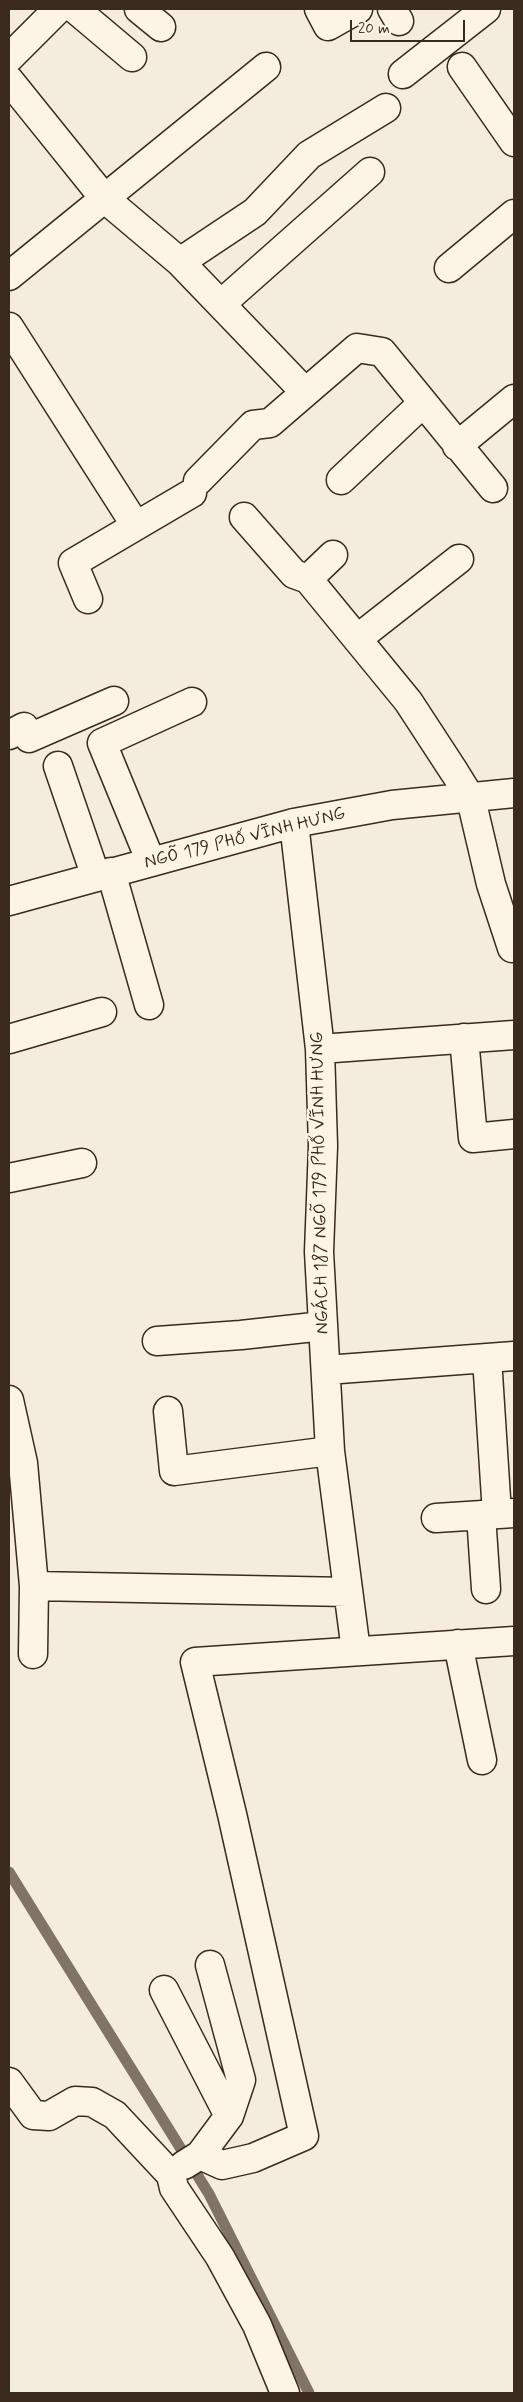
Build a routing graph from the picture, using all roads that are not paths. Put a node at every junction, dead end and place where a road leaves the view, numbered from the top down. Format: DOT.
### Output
graph roads {
  1 [pos="58,9"];
  2 [pos="75,9"];
  3 [pos="139,9"];
  4 [pos="318,9"];
  5 [pos="358,9"];
  6 [pos="486,9"];
  7 [pos="161,27"];
  8 [pos="132,57"];
  9 [pos="9,58"];
  10 [pos="266,67"];
  11 [pos="462,67"];
  12 [pos="403,74"];
  13 [pos="9,80"];
  14 [pos="386,108"];
  15 [pos="514,142"];
  16 [pos="370,172"];
  17 [pos="104,198"];
  18 [pos="514,214"];
  19 [pos="180,262"];
  20 [pos="449,268"];
  21 [pos="9,276"];
  22 [pos="221,304"];
  23 [pos="9,327"];
  24 [pos="305,392"];
  25 [pos="514,399"];
  26 [pos="423,403"];
  27 [pos="457,446"];
  28 [pos="341,480"];
  29 [pos="493,488"];
  30 [pos="244,517"];
  31 [pos="136,526"];
  32 [pos="333,555"];
  33 [pos="459,559"];
  34 [pos="308,579"];
  35 [pos="88,599"];
  36 [pos="357,639"];
  37 [pos="114,701"];
  38 [pos="192,702"];
  39 [pos="9,735"];
  40 [pos="58,766"];
  41 [pos="514,793"];
  42 [pos="471,799"];
  43 [pos="294,823"];
  44 [pos="151,862"];
  45 [pos="103,875"];
  46 [pos="9,901"];
  47 [pos="514,947"];
  48 [pos="149,1005"];
  49 [pos="102,1012"];
  50 [pos="514,1035"];
  51 [pos="9,1038"];
  52 [pos="464,1038"];
  53 [pos="320,1050"];
  54 [pos="514,1134"];
  55 [pos="82,1163"];
  56 [pos="9,1178"];
  57 [pos="323,1326"];
  58 [pos="157,1341"];
  59 [pos="514,1356"];
  60 [pos="487,1358"];
  61 [pos="326,1370"];
  62 [pos="9,1400"];
  63 [pos="168,1411"];
  64 [pos="330,1451"];
  65 [pos="17,1488"];
  66 [pos="498,1514"];
  67 [pos="436,1518"];
  68 [pos="34,1586"];
  69 [pos="486,1589"];
  70 [pos="348,1592"];
  71 [pos="514,1640"];
  72 [pos="458,1644"];
  73 [pos="356,1651"];
  74 [pos="33,1654"];
  75 [pos="482,1760"];
  76 [pos="210,1965"];
  77 [pos="164,1990"];
  78 [pos="9,2082"];
  79 [pos="229,2116"];
  80 [pos="200,2155"];
  81 [pos="171,2175"];
  82 [pos="285,2393"];
  1 -- 9 [label="street"];
  2 -- 8 [label="street"];
  3 -- 7 [label="street"];
  4 -- 5 [label="street"];
  6 -- 12 [label="street"];
  10 -- 17 [label="street"];
  11 -- 15 [label="street"];
  13 -- 17 [label="street"];
  14 -- 19 [label="street"];
  16 -- 22 [label="street"];
  17 -- 19 [label="street"];
  17 -- 21 [label="street"];
  18 -- 20 [label="street"];
  19 -- 22 [label="street"];
  22 -- 24 [label="street"];
  23 -- 31 [label="street"];
  24 -- 26 [label="street"];
  24 -- 31 [label="street"];
  25 -- 27 [label="street"];
  26 -- 27 [label="street"];
  26 -- 28 [label="street"];
  27 -- 29 [label="street"];
  30 -- 34 [label="street"];
  31 -- 35 [label="street"];
  32 -- 34 [label="street"];
  33 -- 36 [label="street"];
  34 -- 36 [label="street"];
  36 -- 42 [label="street"];
  37 -- 39 [label="street"];
  38 -- 44 [label="street"];
  40 -- 45 [label="street"];
  41 -- 42 [label="street, NGÕ 179 PHỐ VĨNH HƯNG"];
  42 -- 43 [label="street, NGÕ 179 PHỐ VĨNH HƯNG"];
  42 -- 47 [label="street"];
  43 -- 44 [label="street, NGÕ 179 PHỐ VĨNH HƯNG"];
  43 -- 53 [label="street, NGÁCH 187 NGÕ 179 PHỐ VĨNH HƯNG"];
  44 -- 45 [label="street, NGÕ 179 PHỐ VĨNH HƯNG"];
  45 -- 46 [label="street, NGÕ 179 PHỐ VĨNH HƯNG"];
  45 -- 48 [label="street"];
  49 -- 51 [label="street"];
  50 -- 52 [label="street"];
  52 -- 53 [label="street"];
  52 -- 54 [label="street"];
  53 -- 57 [label="street, NGÁCH 187 NGÕ 179 PHỐ VĨNH HƯNG"];
  55 -- 56 [label="street"];
  57 -- 58 [label="street"];
  57 -- 61 [label="street, NGÁCH 187 NGÕ 179 PHỐ VĨNH HƯNG"];
  59 -- 60 [label="street"];
  60 -- 61 [label="street"];
  60 -- 66 [label="street"];
  61 -- 64 [label="street, NGÁCH 187 NGÕ 179 PHỐ VĨNH HƯNG"];
  62 -- 65 [label="street"];
  63 -- 64 [label="street"];
  64 -- 70 [label="street, NGÁCH 187 NGÕ 179 PHỐ VĨNH HƯNG"];
  65 -- 68 [label="street"];
  66 -- 67 [label="street"];
  66 -- 69 [label="street"];
  68 -- 70 [label="street"];
  68 -- 74 [label="street"];
  70 -- 73 [label="street, NGÁCH 187 NGÕ 179 PHỐ VĨNH HƯNG"];
  71 -- 72 [label="street"];
  72 -- 73 [label="street"];
  72 -- 75 [label="street"];
  73 -- 80 [label="street"];
  76 -- 79 [label="street"];
  77 -- 79 [label="street"];
  78 -- 81 [label="street"];
  79 -- 80 [label="street"];
  80 -- 81 [label="street"];
  81 -- 82 [label="street"];
}
